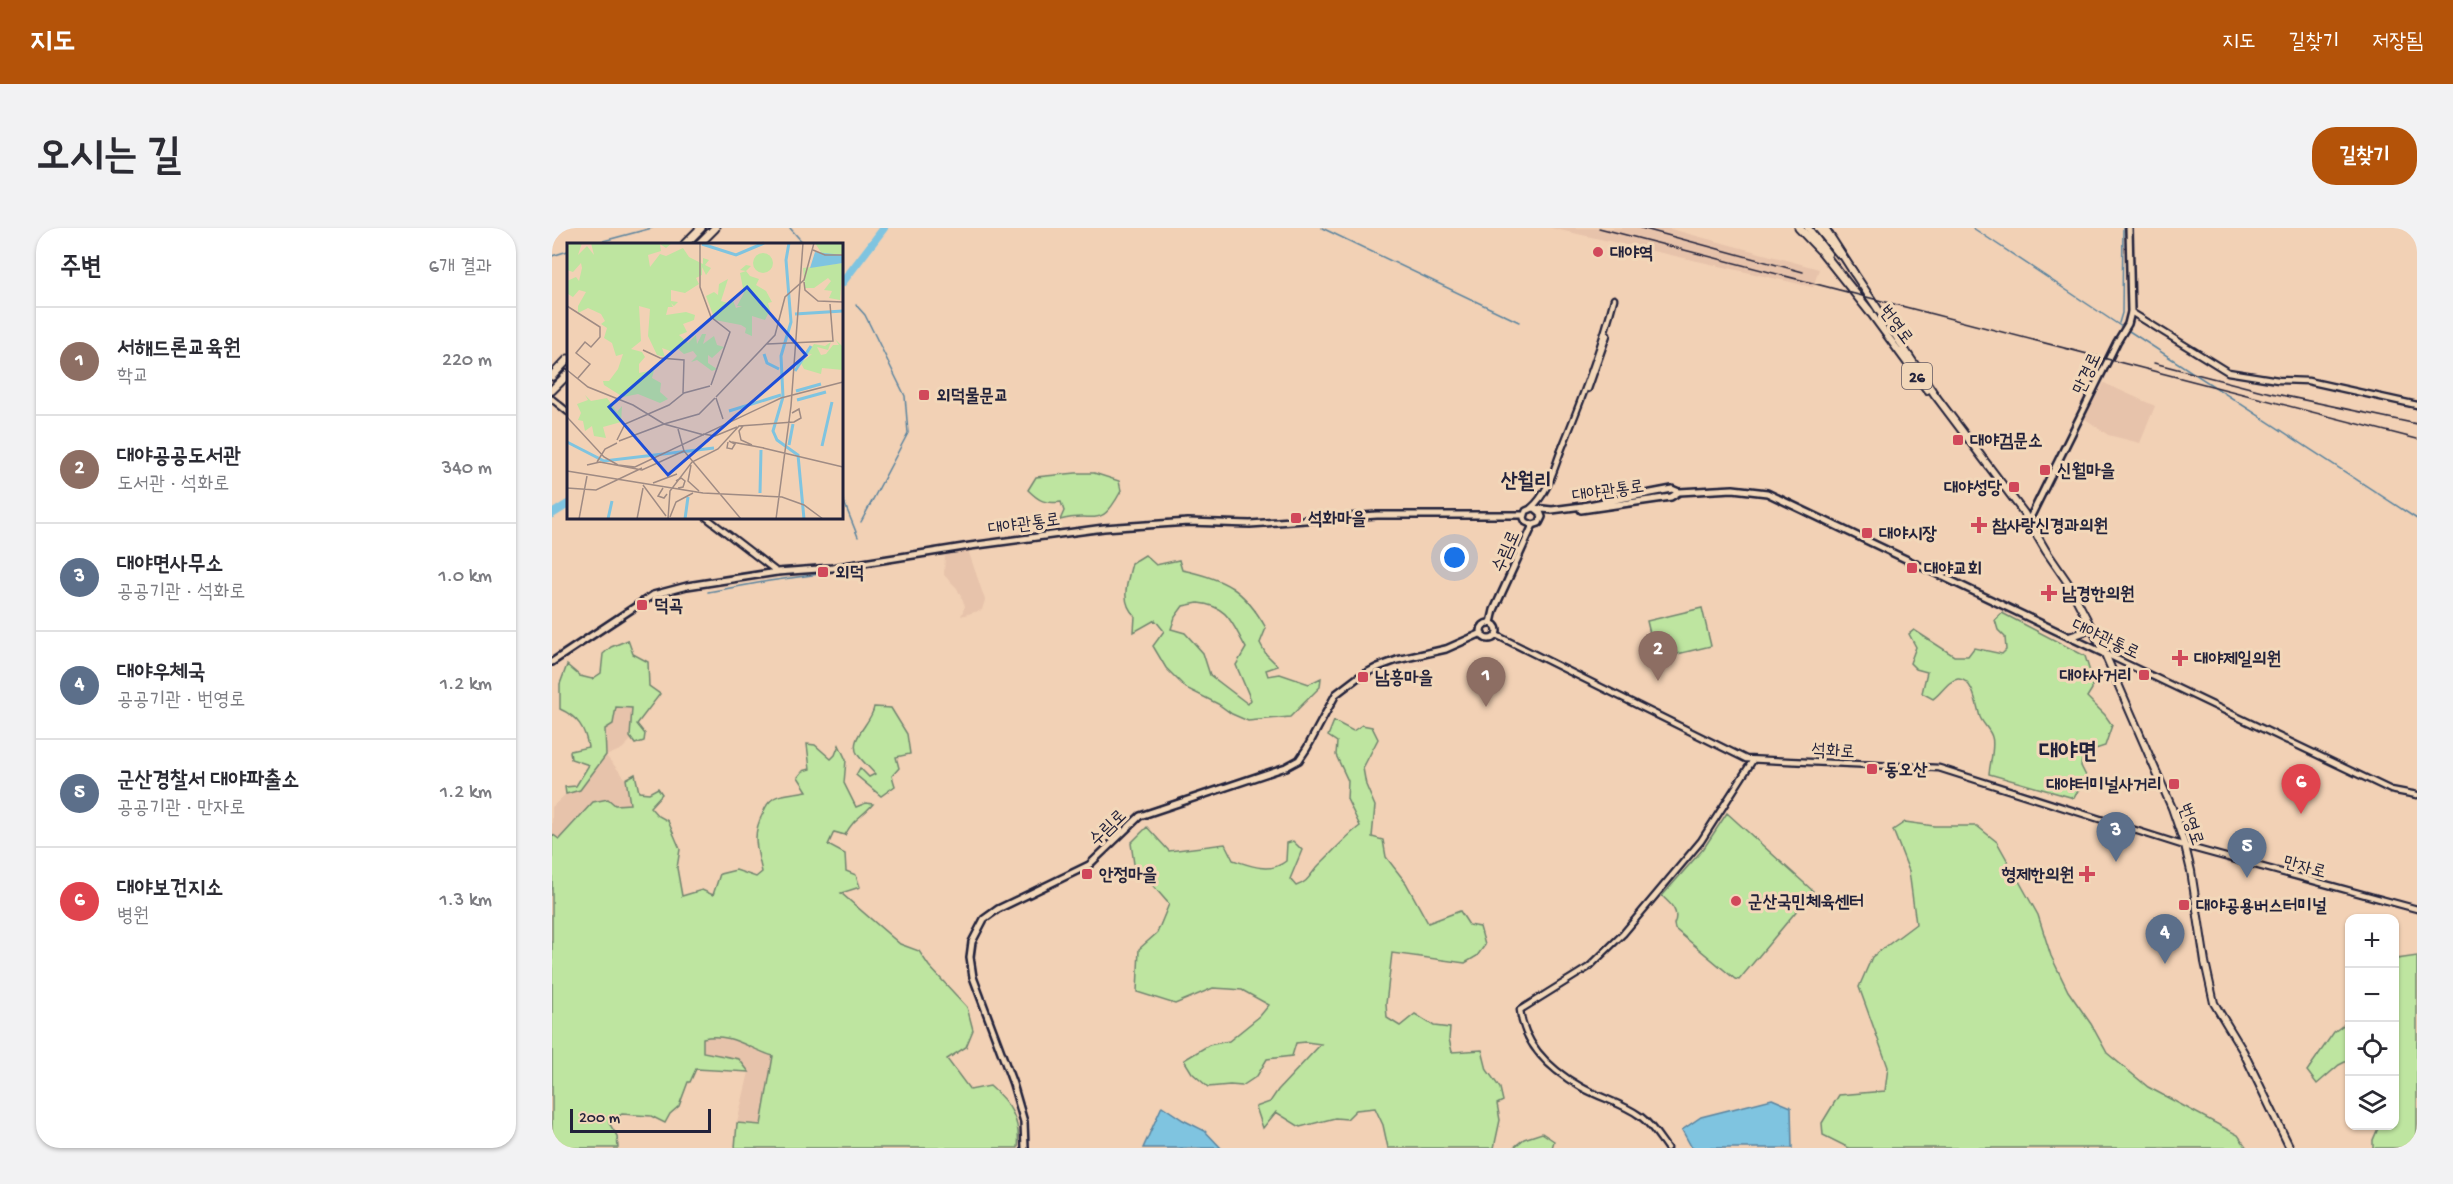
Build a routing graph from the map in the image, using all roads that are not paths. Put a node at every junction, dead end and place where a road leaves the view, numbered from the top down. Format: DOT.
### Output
graph roads {
  1 [pos="701,228"];
  2 [pos="715,228"];
  3 [pos="1799,228"];
  4 [pos="1808,228"];
  5 [pos="1818,228"];
  6 [pos="1825,228"];
  7 [pos="2129,228"];
  8 [pos="686,243"];
  9 [pos="700,243"];
  10 [pos="1854,273"];
  11 [pos="1870,312"];
  12 [pos="2131,312"];
  13 [pos="567,360"];
  14 [pos="567,375"];
  15 [pos="552,376"];
  16 [pos="552,390"];
  17 [pos="552,399"];
  18 [pos="2417,405"];
  19 [pos="567,411"];
  20 [pos="1679,492"];
  21 [pos="1535,508"];
  22 [pos="1524,515"];
  23 [pos="707,519"];
  24 [pos="1541,520"];
  25 [pos="2028,522"];
  26 [pos="1533,525"];
  27 [pos="777,572"];
  28 [pos="2088,621"];
  29 [pos="1491,623"];
  30 [pos="1482,633"];
  31 [pos="1496,635"];
  32 [pos="2069,637"];
  33 [pos="2105,654"];
  34 [pos="552,662"];
  35 [pos="1753,760"];
  36 [pos="2417,795"];
  37 [pos="2185,846"];
  38 [pos="2417,909"];
  39 [pos="1025,1148"];
  40 [pos="1667,1148"];
  41 [pos="2290,1148"];
  1 -- 8 [label="highway"];
  2 -- 9 [label="highway"];
  3 -- 11 [label="highway"];
  4 -- 11 [label="main road, 번영로 / 26"];
  5 -- 10 [label="main road, 번영로 / 26"];
  6 -- 10 [label="main road"];
  7 -- 12 [label="main road, 만경로"];
  10 -- 25 [label="main road, 번영로 / 26"];
  11 -- 25 [label="main road, 번영로 / 26"];
  12 -- 18 [label="street"];
  12 -- 25 [label="main road, 만경로"];
  13 -- 15 [label="highway"];
  14 -- 16 [label="highway"];
  17 -- 19 [label="street"];
  20 -- 21 [label="main road, 대야관통로"];
  20 -- 24 [label="main road, 대야관통로"];
  20 -- 32 [label="main road, 대야관통로"];
  21 -- 21 [label="street"];
  21 -- 22 [label="main road"];
  21 -- 24 [label="main road"];
  22 -- 26 [label="main road"];
  22 -- 27 [label="main road, 대야관통로"];
  23 -- 27 [label="street"];
  24 -- 26 [label="main road"];
  25 -- 28 [label="main road, 번영로 / 26"];
  26 -- 29 [label="main road, 수림로"];
  27 -- 34 [label="main road, 대야관통로"];
  28 -- 32 [label="main road"];
  28 -- 33 [label="main road, 번영로 / 26"];
  29 -- 30 [label="main road, 수림로"];
  29 -- 31 [label="main road"];
  30 -- 31 [label="main road"];
  30 -- 39 [label="main road, 수림로"];
  31 -- 35 [label="street, 석화로"];
  32 -- 33 [label="main road, 대야관통로"];
  33 -- 36 [label="street, 대야관통로"];
  33 -- 37 [label="main road, 번영로 / 26"];
  35 -- 37 [label="street, 석화로"];
  35 -- 40 [label="street"];
  37 -- 38 [label="street, 만자로"];
  37 -- 41 [label="main road, 번영로 / 26"];
}
